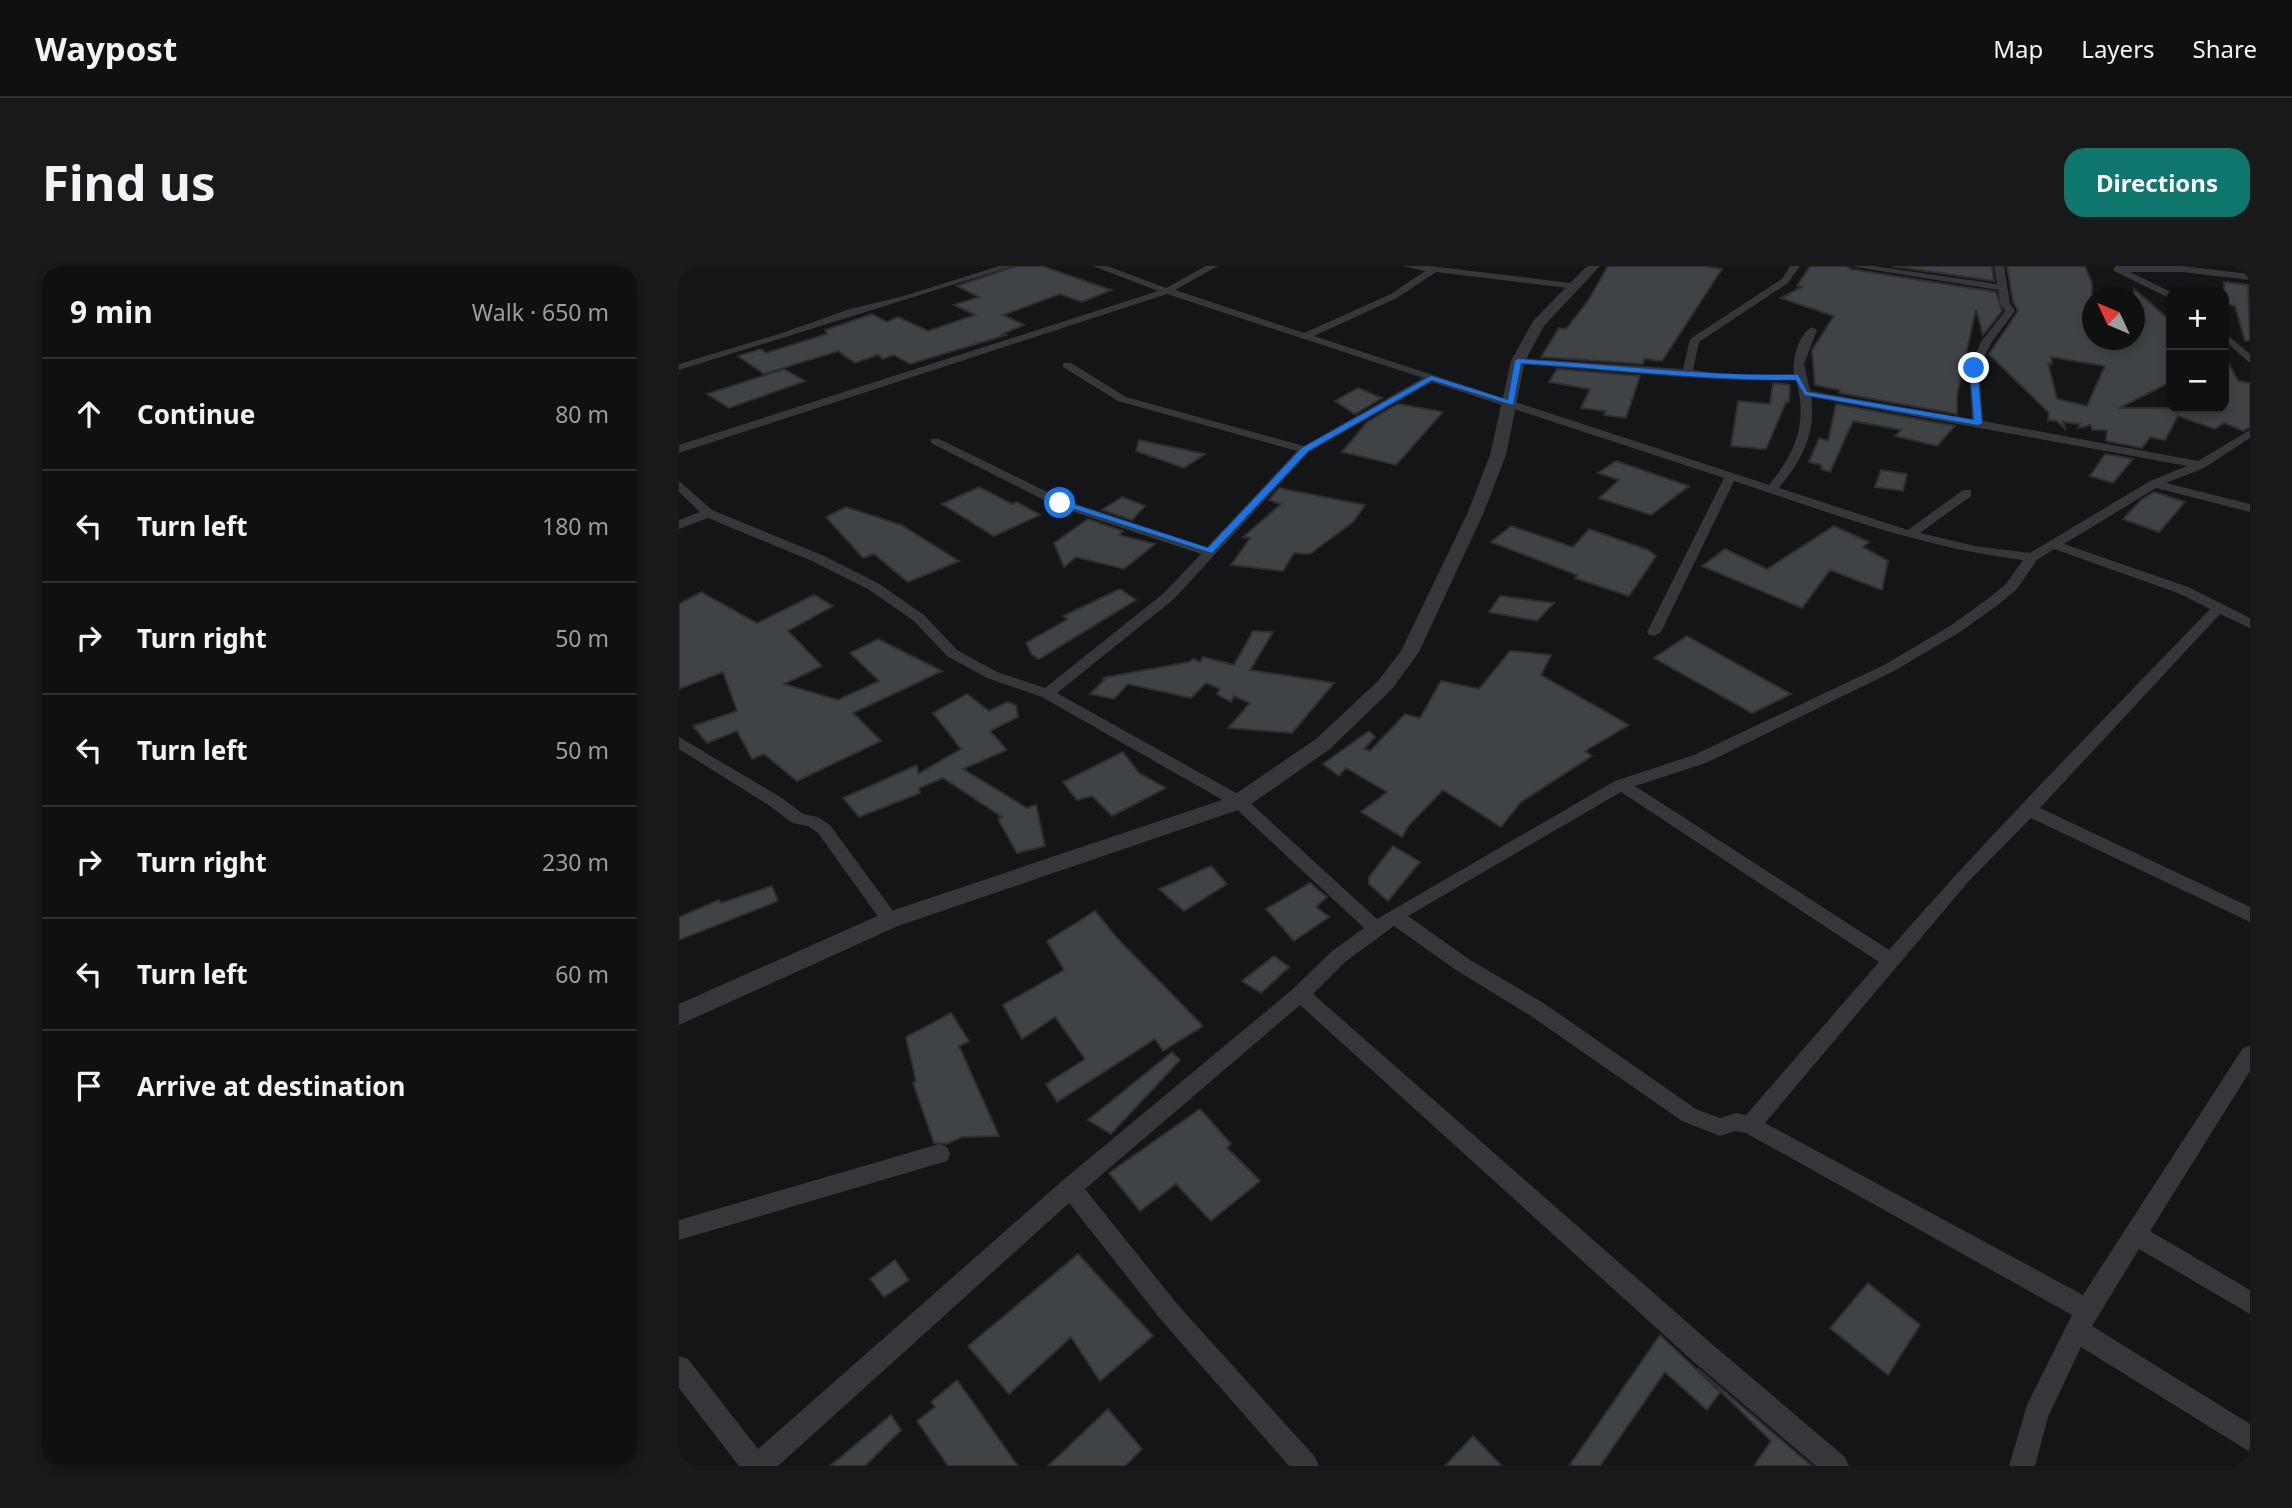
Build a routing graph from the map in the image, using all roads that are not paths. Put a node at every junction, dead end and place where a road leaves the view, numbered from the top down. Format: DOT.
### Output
graph roads {
  1 [pos="1008,266"];
  2 [pos="1098,266"];
  3 [pos="1213,266"];
  4 [pos="1407,266"];
  5 [pos="1594,266"];
  6 [pos="1795,266"];
  7 [pos="1855,266"];
  8 [pos="1999,266"];
  9 [pos="2115,267"];
  10 [pos="1433,270"];
  11 [pos="2236,271"];
  12 [pos="2250,277"];
  13 [pos="1576,286"];
  14 [pos="2004,288"];
  15 [pos="1167,291"];
  16 [pos="2166,293"];
  17 [pos="1812,330"];
  18 [pos="1305,336"];
  19 [pos="2229,340"];
  20 [pos="2250,360"];
  21 [pos="1518,361"];
  22 [pos="1067,365"];
  23 [pos="679,367"];
  24 [pos="1687,372"];
  25 [pos="1798,377"];
  26 [pos="1431,378"];
  27 [pos="1805,393"];
  28 [pos="1511,404"];
  29 [pos="1978,423"];
  30 [pos="2250,433"];
  31 [pos="936,441"];
  32 [pos="679,449"];
  33 [pos="1305,450"];
  34 [pos="2200,465"];
  35 [pos="1731,476"];
  36 [pos="2154,484"];
  37 [pos="679,485"];
  38 [pos="1772,489"];
  39 [pos="1967,493"];
  40 [pos="2250,508"];
  41 [pos="708,513"];
  42 [pos="679,525"];
  43 [pos="1910,535"];
  44 [pos="2055,545"];
  45 [pos="1209,552"];
  46 [pos="2032,557"];
  47 [pos="2219,607"];
  48 [pos="2250,624"];
  49 [pos="1654,632"];
  50 [pos="1047,694"];
  51 [pos="679,742"];
  52 [pos="1621,785"];
  53 [pos="1239,802"];
  54 [pos="2029,810"];
  55 [pos="2250,915"];
  56 [pos="890,920"];
  57 [pos="1386,923"];
  58 [pos="1889,959"];
  59 [pos="1300,994"];
  60 [pos="679,1015"];
  61 [pos="2250,1054"];
  62 [pos="1750,1125"];
  63 [pos="939,1154"];
  64 [pos="1070,1188"];
  65 [pos="679,1230"];
  66 [pos="2135,1234"];
  67 [pos="2250,1303"];
  68 [pos="2083,1321"];
  69 [pos="679,1368"];
  70 [pos="2250,1439"];
  71 [pos="757,1466"];
  72 [pos="1306,1466"];
  73 [pos="1836,1466"];
  74 [pos="2022,1466"];
  1 -- 23 [label="street"];
  2 -- 15 [label="street"];
  3 -- 15 [label="street"];
  4 -- 10 [label="street"];
  5 -- 13 [label="street"];
  6 -- 24 [label="street"];
  7 -- 14 [label="street"];
  8 -- 14 [label="street"];
  9 -- 11 [label="street"];
  9 -- 16 [label="street"];
  10 -- 13 [label="street"];
  10 -- 18 [label="street"];
  11 -- 12 [label="street"];
  13 -- 21 [label="street"];
  14 -- 29 [label="street"];
  15 -- 18 [label="street"];
  15 -- 32 [label="street"];
  17 -- 25 [label="street"];
  18 -- 26 [label="street"];
  19 -- 20 [label="street"];
  21 -- 24 [label="street"];
  21 -- 28 [label="street"];
  22 -- 33 [label="street"];
  24 -- 25 [label="street"];
  25 -- 27 [label="street"];
  26 -- 28 [label="street"];
  26 -- 33 [label="street"];
  27 -- 29 [label="street"];
  27 -- 38 [label="street"];
  28 -- 35 [label="street"];
  28 -- 53 [label="street"];
  29 -- 34 [label="street"];
  30 -- 34 [label="street"];
  31 -- 45 [label="street"];
  33 -- 45 [label="street"];
  34 -- 36 [label="street"];
  35 -- 38 [label="street"];
  35 -- 49 [label="street"];
  36 -- 40 [label="street"];
  36 -- 44 [label="street"];
  37 -- 41 [label="street"];
  38 -- 43 [label="street"];
  39 -- 43 [label="street"];
  41 -- 42 [label="street"];
  41 -- 50 [label="street"];
  43 -- 46 [label="street"];
  44 -- 46 [label="street"];
  44 -- 47 [label="street"];
  45 -- 50 [label="street"];
  46 -- 52 [label="street"];
  47 -- 48 [label="street"];
  47 -- 54 [label="street"];
  50 -- 53 [label="street"];
  51 -- 56 [label="street"];
  52 -- 57 [label="street"];
  52 -- 58 [label="street"];
  53 -- 56 [label="street"];
  53 -- 57 [label="street"];
  54 -- 55 [label="street"];
  54 -- 58 [label="street"];
  56 -- 60 [label="street"];
  57 -- 59 [label="street"];
  57 -- 62 [label="street"];
  58 -- 62 [label="street"];
  59 -- 64 [label="street"];
  59 -- 73 [label="street"];
  61 -- 66 [label="street"];
  62 -- 68 [label="street"];
  63 -- 65 [label="street"];
  64 -- 71 [label="street"];
  64 -- 72 [label="street"];
  66 -- 67 [label="street"];
  66 -- 68 [label="street"];
  68 -- 70 [label="street"];
  68 -- 74 [label="street"];
  69 -- 71 [label="street"];
}
